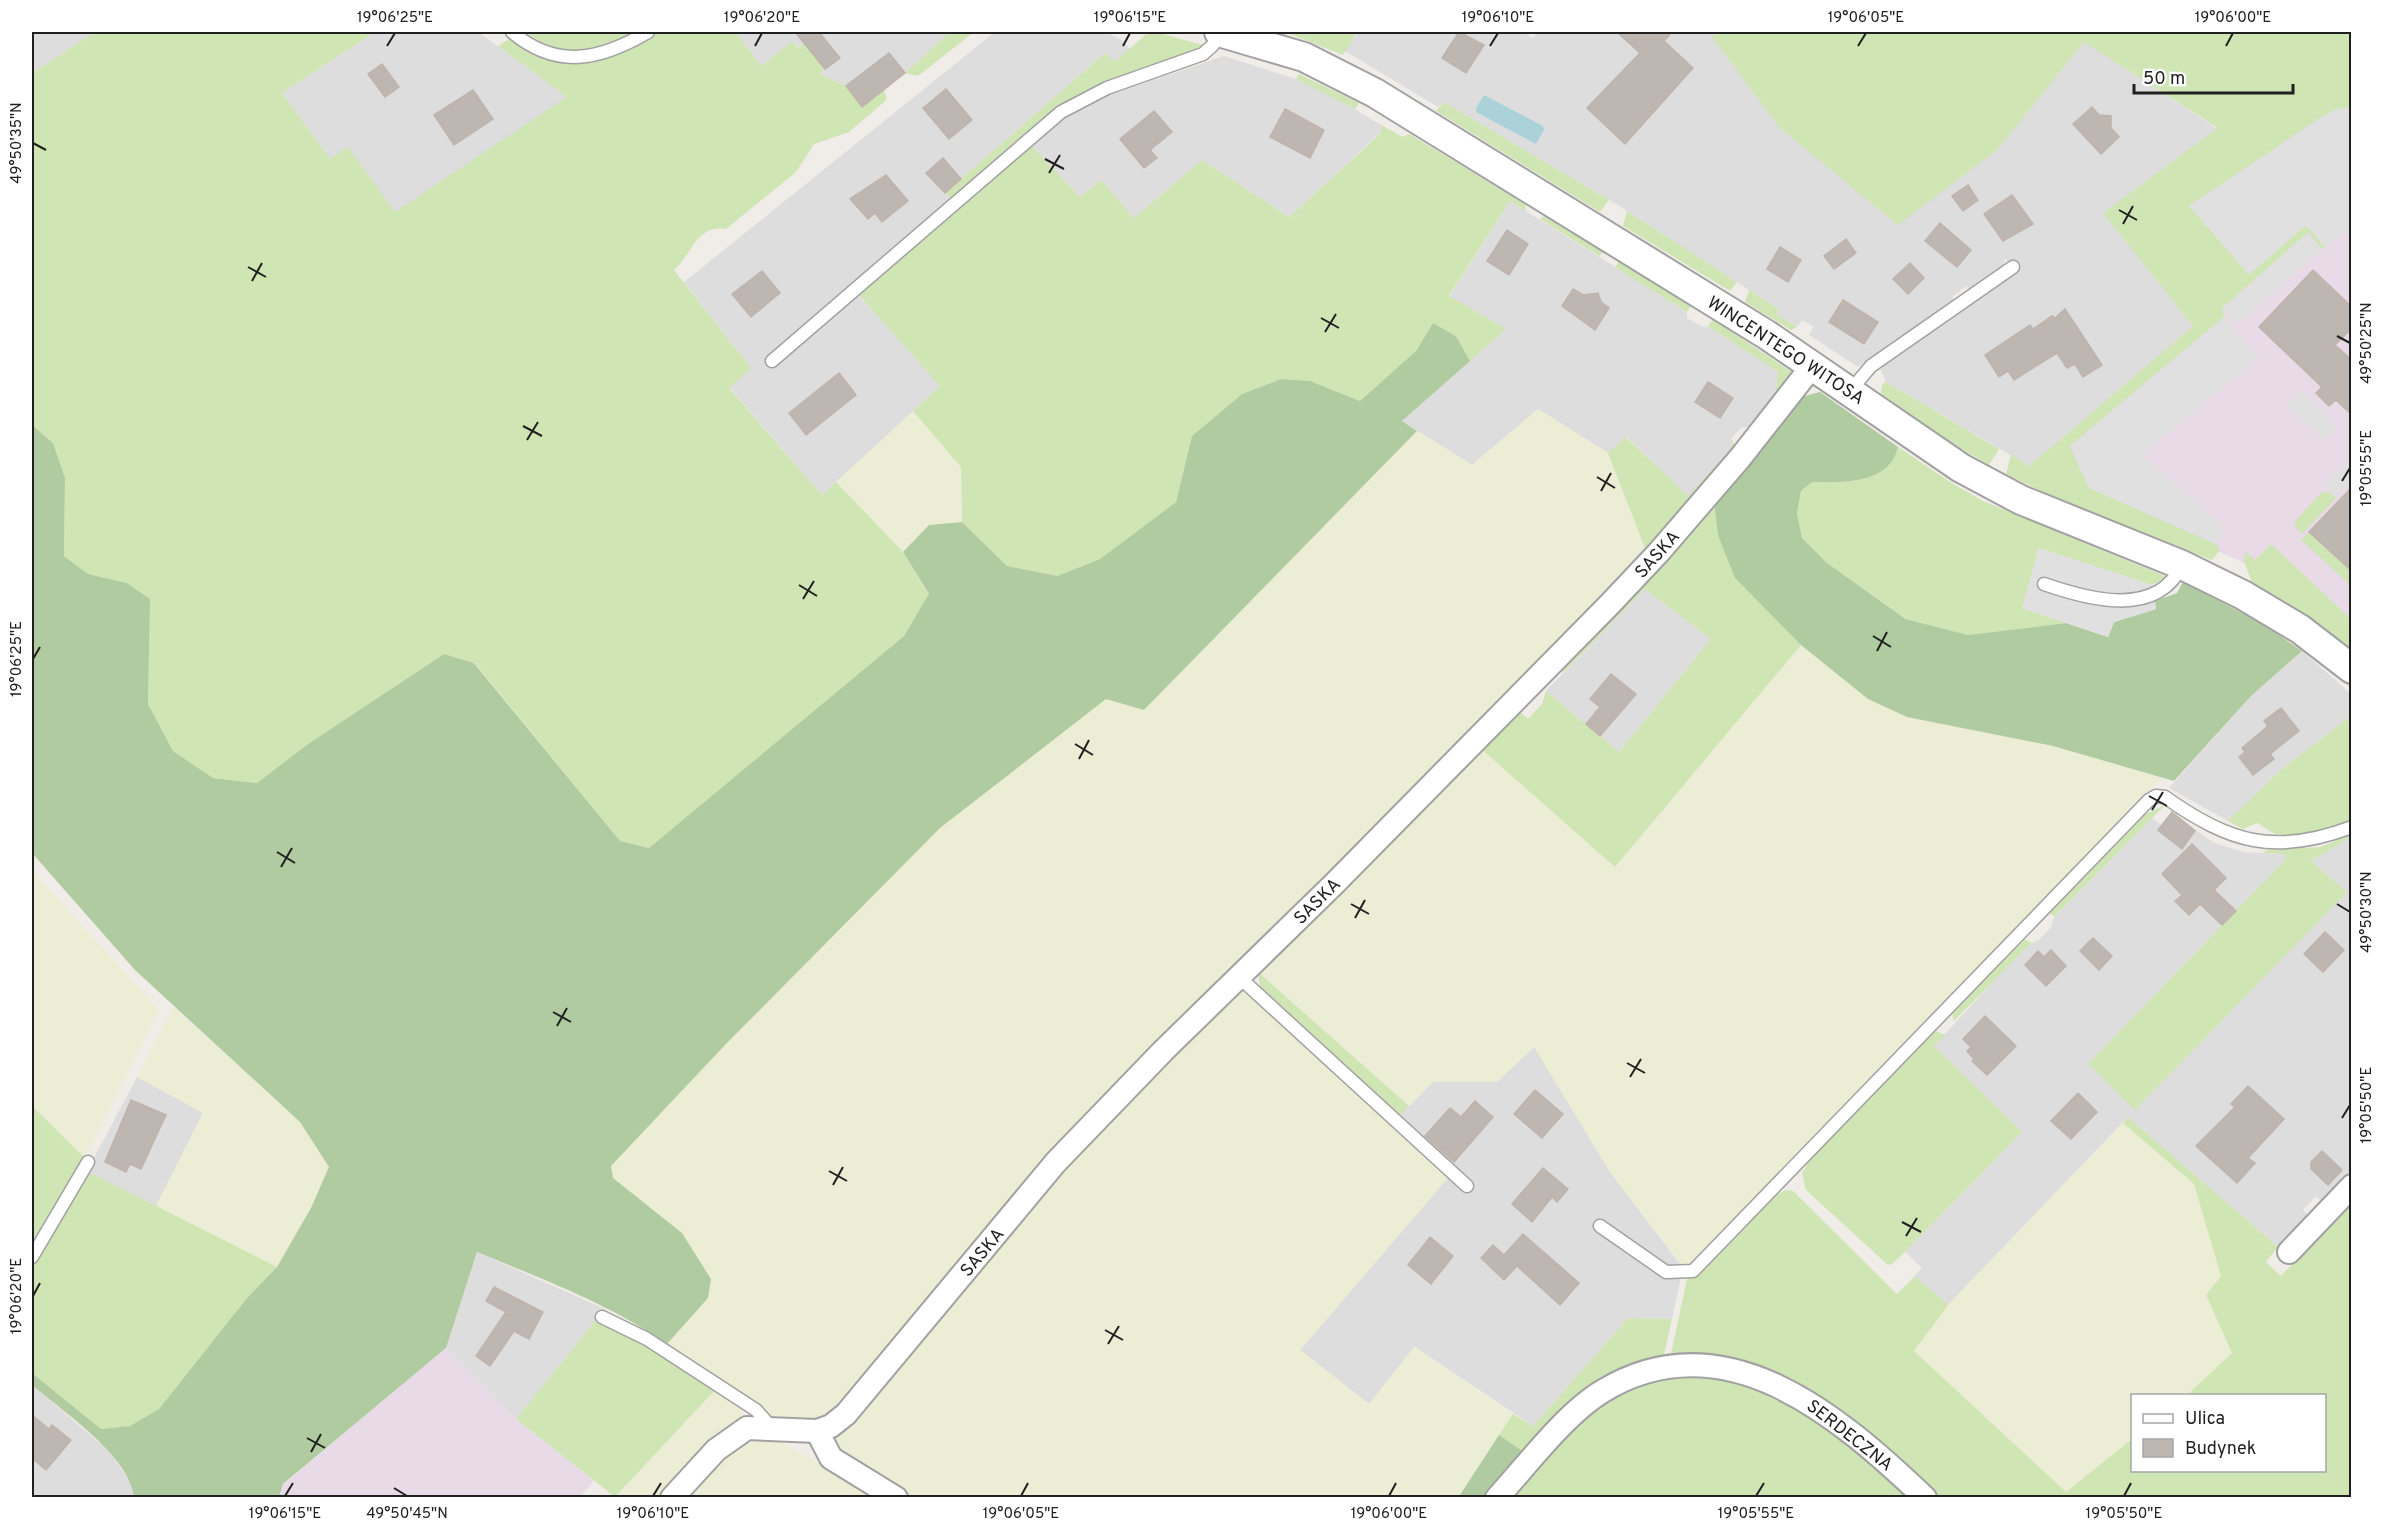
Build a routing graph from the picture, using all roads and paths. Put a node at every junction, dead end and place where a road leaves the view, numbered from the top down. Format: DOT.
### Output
graph roads {
  1 [pos="512,32"];
  2 [pos="648,32"];
  3 [pos="1219,32"];
  4 [pos="2013,267"];
  5 [pos="772,361"];
  6 [pos="1813,365"];
  7 [pos="1850,391"];
  8 [pos="2182,565"];
  9 [pos="2044,584"];
  10 [pos="2352,669"];
  11 [pos="2352,827"];
  12 [pos="1239,977"];
  13 [pos="88,1162"];
  14 [pos="1467,1186"];
  15 [pos="2352,1186"];
  16 [pos="1600,1226"];
  17 [pos="2289,1252"];
  18 [pos="32,1257"];
  19 [pos="602,1317"];
  20 [pos="772,1429"];
  21 [pos="817,1431"];
  22 [pos="672,1497"];
  23 [pos="896,1497"];
  24 [pos="1497,1497"];
  25 [pos="1925,1497"];
  1 -- 2 [label="lane"];
  3 -- 5 [label="lane"];
  3 -- 6 [label="street, WINCENTEGO WITOSA"];
  4 -- 7 [label="lane"];
  6 -- 7 [label="street, WINCENTEGO WITOSA"];
  6 -- 12 [label="street, SASKA"];
  7 -- 8 [label="street, WINCENTEGO WITOSA"];
  8 -- 9 [label="lane"];
  8 -- 10 [label="street, WINCENTEGO WITOSA"];
  11 -- 16 [label="lane"];
  12 -- 14 [label="lane"];
  12 -- 21 [label="street, SASKA"];
  13 -- 18 [label="lane"];
  15 -- 17 [label="street"];
  19 -- 20 [label="lane"];
  20 -- 21 [label="street"];
  20 -- 22 [label="street"];
  21 -- 23 [label="street"];
  24 -- 25 [label="street, SERDECZNA"];
}
